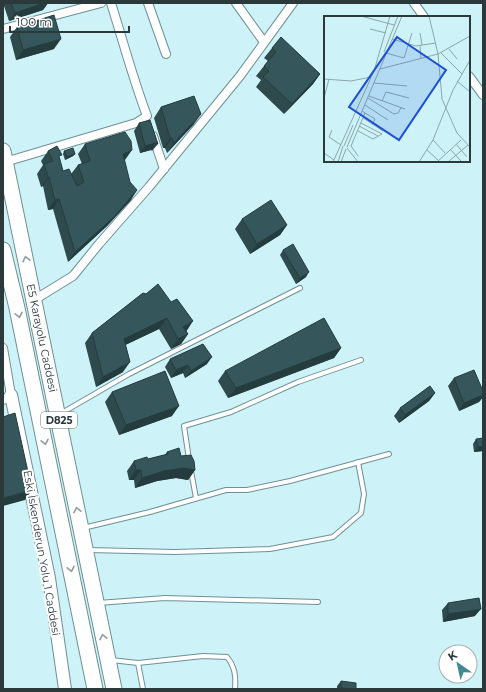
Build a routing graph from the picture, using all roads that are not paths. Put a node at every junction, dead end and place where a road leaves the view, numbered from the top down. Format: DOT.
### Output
graph roads {
  1 [pos="102,3"];
  2 [pos="111,3"];
  3 [pos="148,3"];
  4 [pos="236,3"];
  5 [pos="293,3"];
  6 [pos="414,3"];
  7 [pos="423,16"];
  8 [pos="3,29"];
  9 [pos="264,42"];
  10 [pos="166,54"];
  11 [pos="470,77"];
  12 [pos="483,94"];
  13 [pos="149,124"];
  14 [pos="4,157"];
  15 [pos="164,169"];
  16 [pos="3,250"];
  17 [pos="300,288"];
  18 [pos="34,300"];
  19 [pos="3,348"];
  20 [pos="361,360"];
  21 [pos="7,397"];
  22 [pos="58,415"];
  23 [pos="389,454"];
  24 [pos="190,462"];
  25 [pos="358,462"];
  26 [pos="191,469"];
  27 [pos="196,498"];
  28 [pos="81,529"];
  29 [pos="86,550"];
  30 [pos="318,602"];
  31 [pos="96,603"];
  32 [pos="108,660"];
  33 [pos="138,663"];
  34 [pos="65,689"];
  35 [pos="95,689"];
  36 [pos="114,689"];
  37 [pos="143,689"];
  38 [pos="235,689"];
  1 -- 8 [label="street"];
  2 -- 13 [label="street"];
  3 -- 10 [label="street"];
  4 -- 9 [label="street"];
  5 -- 9 [label="street"];
  6 -- 7 [label="street"];
  9 -- 15 [label="street"];
  11 -- 12 [label="street"];
  13 -- 14 [label="street"];
  13 -- 15 [label="street"];
  18 -- 14 [label="highway, E5 Karayolu Caddesi / D825, one-way"];
  15 -- 18 [label="street"];
  16 -- 35 [label="highway, E5 Karayolu Caddesi / D825, one-way"];
  17 -- 22 [label="lane"];
  18 -- 22 [label="highway, E5 Karayolu Caddesi / D825"];
  19 -- 21 [label="street, Eski İskenderun Yolu 1 Caddesi"];
  20 -- 24 [label="lane"];
  21 -- 34 [label="street, Eski İskenderun Yolu 1 Caddesi"];
  28 -- 22 [label="highway, E5 Karayolu Caddesi / D825, one-way"];
  23 -- 25 [label="lane"];
  25 -- 27 [label="lane"];
  25 -- 29 [label="lane"];
  26 -- 27 [label="lane"];
  27 -- 28 [label="lane"];
  28 -- 29 [label="highway, E5 Karayolu Caddesi / D825"];
  29 -- 31 [label="highway, E5 Karayolu Caddesi / D825"];
  30 -- 31 [label="lane"];
  32 -- 31 [label="highway, E5 Karayolu Caddesi / D825, one-way"];
  32 -- 33 [label="lane"];
  32 -- 36 [label="highway, E5 Karayolu Caddesi / D825"];
  33 -- 37 [label="lane"];
  33 -- 38 [label="lane"];
}
